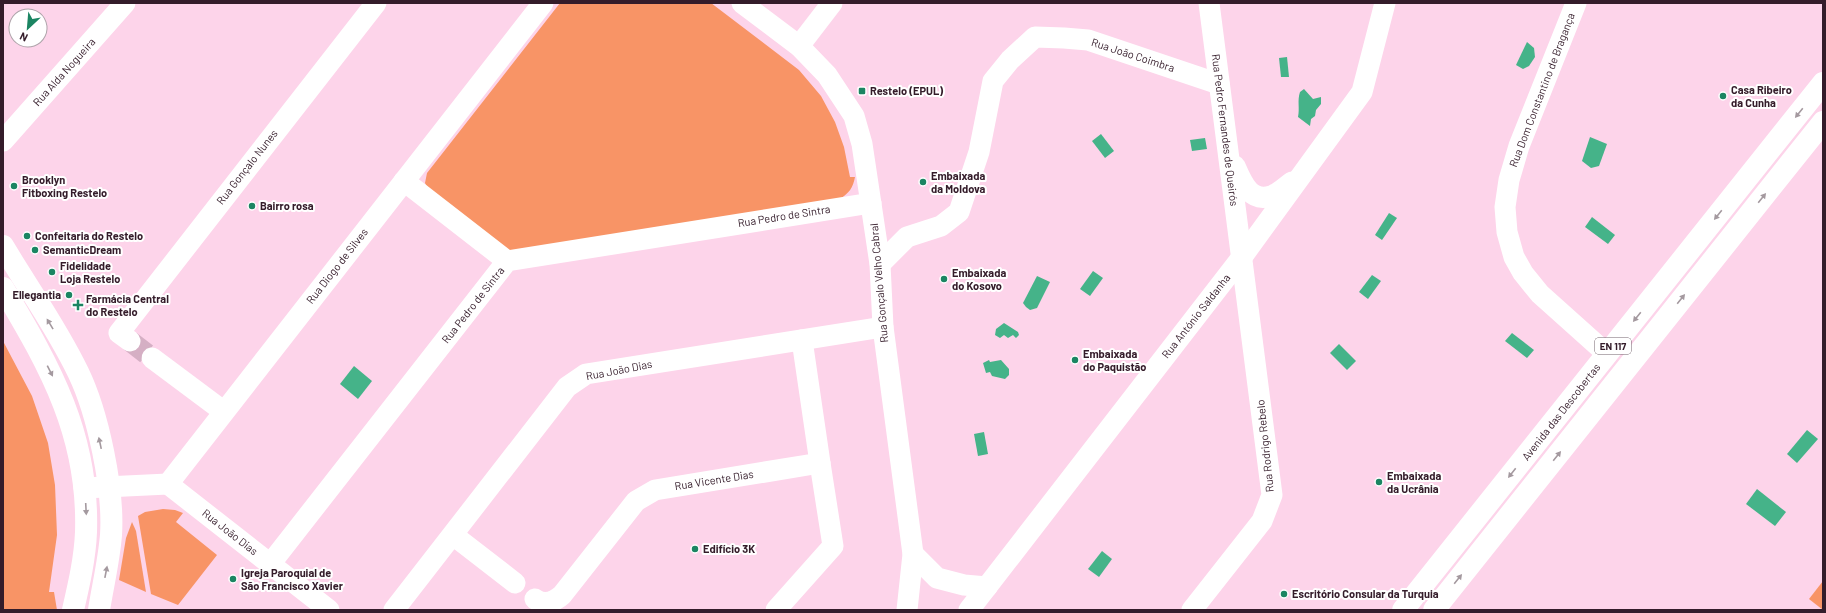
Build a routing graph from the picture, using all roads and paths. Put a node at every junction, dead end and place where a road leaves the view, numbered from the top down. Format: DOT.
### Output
graph roads {
  1 [pos="125,3"];
  2 [pos="376,3"];
  3 [pos="543,3"];
  4 [pos="742,3"];
  5 [pos="832,3"];
  6 [pos="1209,3"];
  7 [pos="1385,3"];
  8 [pos="1576,3"];
  9 [pos="799,46"];
  10 [pos="1823,83"];
  11 [pos="1219,84"];
  12 [pos="1823,122"];
  13 [pos="3,141"];
  14 [pos="1228,152"];
  15 [pos="1305,172"];
  16 [pos="404,181"];
  17 [pos="871,202"];
  18 [pos="874,226"];
  19 [pos="907,237"];
  20 [pos="3,246"];
  21 [pos="1242,257"];
  22 [pos="507,261"];
  23 [pos="880,264"];
  24 [pos="3,288"];
  25 [pos="883,328"];
  26 [pos="124,337"];
  27 [pos="802,340"];
  28 [pos="1607,354"];
  29 [pos="152,358"];
  30 [pos="223,411"];
  31 [pos="820,463"];
  32 [pos="168,484"];
  33 [pos="109,486"];
  34 [pos="84,488"];
  35 [pos="453,535"];
  36 [pos="913,554"];
  37 [pos="271,564"];
  38 [pos="515,583"];
  39 [pos="987,587"];
  40 [pos="535,599"];
  41 [pos="73,610"];
  42 [pos="99,610"];
  43 [pos="329,610"];
  44 [pos="394,610"];
  45 [pos="776,610"];
  46 [pos="907,610"];
  47 [pos="969,610"];
  48 [pos="1192,610"];
  49 [pos="1404,610"];
  50 [pos="1434,610"];
  1 -- 13 [label="street, Rua Alda Nogueira"];
  2 -- 26 [label="street, Rua Gonçalo Nunes"];
  3 -- 16 [label="street, Rua Diogo de Silves"];
  4 -- 9 [label="street, Rua Gonçalo Velho Cabral"];
  5 -- 9 [label="street"];
  6 -- 11 [label="street, Rua Pedro Fernandes de Queirós"];
  7 -- 15 [label="street, Rua António Saldanha"];
  8 -- 28 [label="street, Rua Dom Constantino de Bragança"];
  9 -- 17 [label="street, Rua Gonçalo Velho Cabral"];
  10 -- 28 [label="main road, Avenida das Descobertas / EN 117, one-way"];
  11 -- 14 [label="street, Rua Pedro Fernandes de Queirós"];
  11 -- 19 [label="street, Rua João Coimbra"];
  50 -- 12 [label="main road, one-way"];
  14 -- 15 [label="street"];
  14 -- 21 [label="street, Rua Pedro Fernandes de Queirós"];
  15 -- 21 [label="street, Rua António Saldanha"];
  16 -- 22 [label="street"];
  16 -- 30 [label="street, Rua Diogo de Silves"];
  17 -- 18 [label="street, Rua Gonçalo Velho Cabral"];
  17 -- 22 [label="street, Rua Pedro de Sintra"];
  18 -- 19 [label="street"];
  18 -- 23 [label="street, Rua Gonçalo Velho Cabral"];
  19 -- 23 [label="street, Rua João Coimbra"];
  33 -- 20 [label="main road, one-way"];
  21 -- 39 [label="street, Rua António Saldanha"];
  21 -- 48 [label="street, Rua Rodrigo Rebelo"];
  22 -- 37 [label="street, Rua Pedro de Sintra"];
  23 -- 25 [label="street, Rua Gonçalo Velho Cabral"];
  24 -- 34 [label="main road, one-way"];
  25 -- 27 [label="street, Rua João Dias"];
  25 -- 36 [label="street, Rua Gonçalo Velho Cabral"];
  27 -- 31 [label="street"];
  27 -- 35 [label="street, Rua João Dias"];
  28 -- 49 [label="main road, Avenida das Descobertas / EN 117, one-way"];
  29 -- 30 [label="street"];
  30 -- 32 [label="street, Rua Diogo de Silves"];
  31 -- 40 [label="street, Rua Vicente Dias"];
  31 -- 45 [label="street"];
  32 -- 33 [label="street"];
  32 -- 37 [label="street, Rua João Dias"];
  33 -- 34 [label="street"];
  42 -- 33 [label="main road, one-way"];
  34 -- 41 [label="main road, one-way"];
  35 -- 38 [label="street"];
  35 -- 44 [label="street, Rua João Dias"];
  36 -- 39 [label="street"];
  36 -- 46 [label="street, Rua Gonçalo Velho Cabral"];
  37 -- 43 [label="street, Rua João Dias"];
  39 -- 47 [label="street, Rua António Saldanha"];
}
